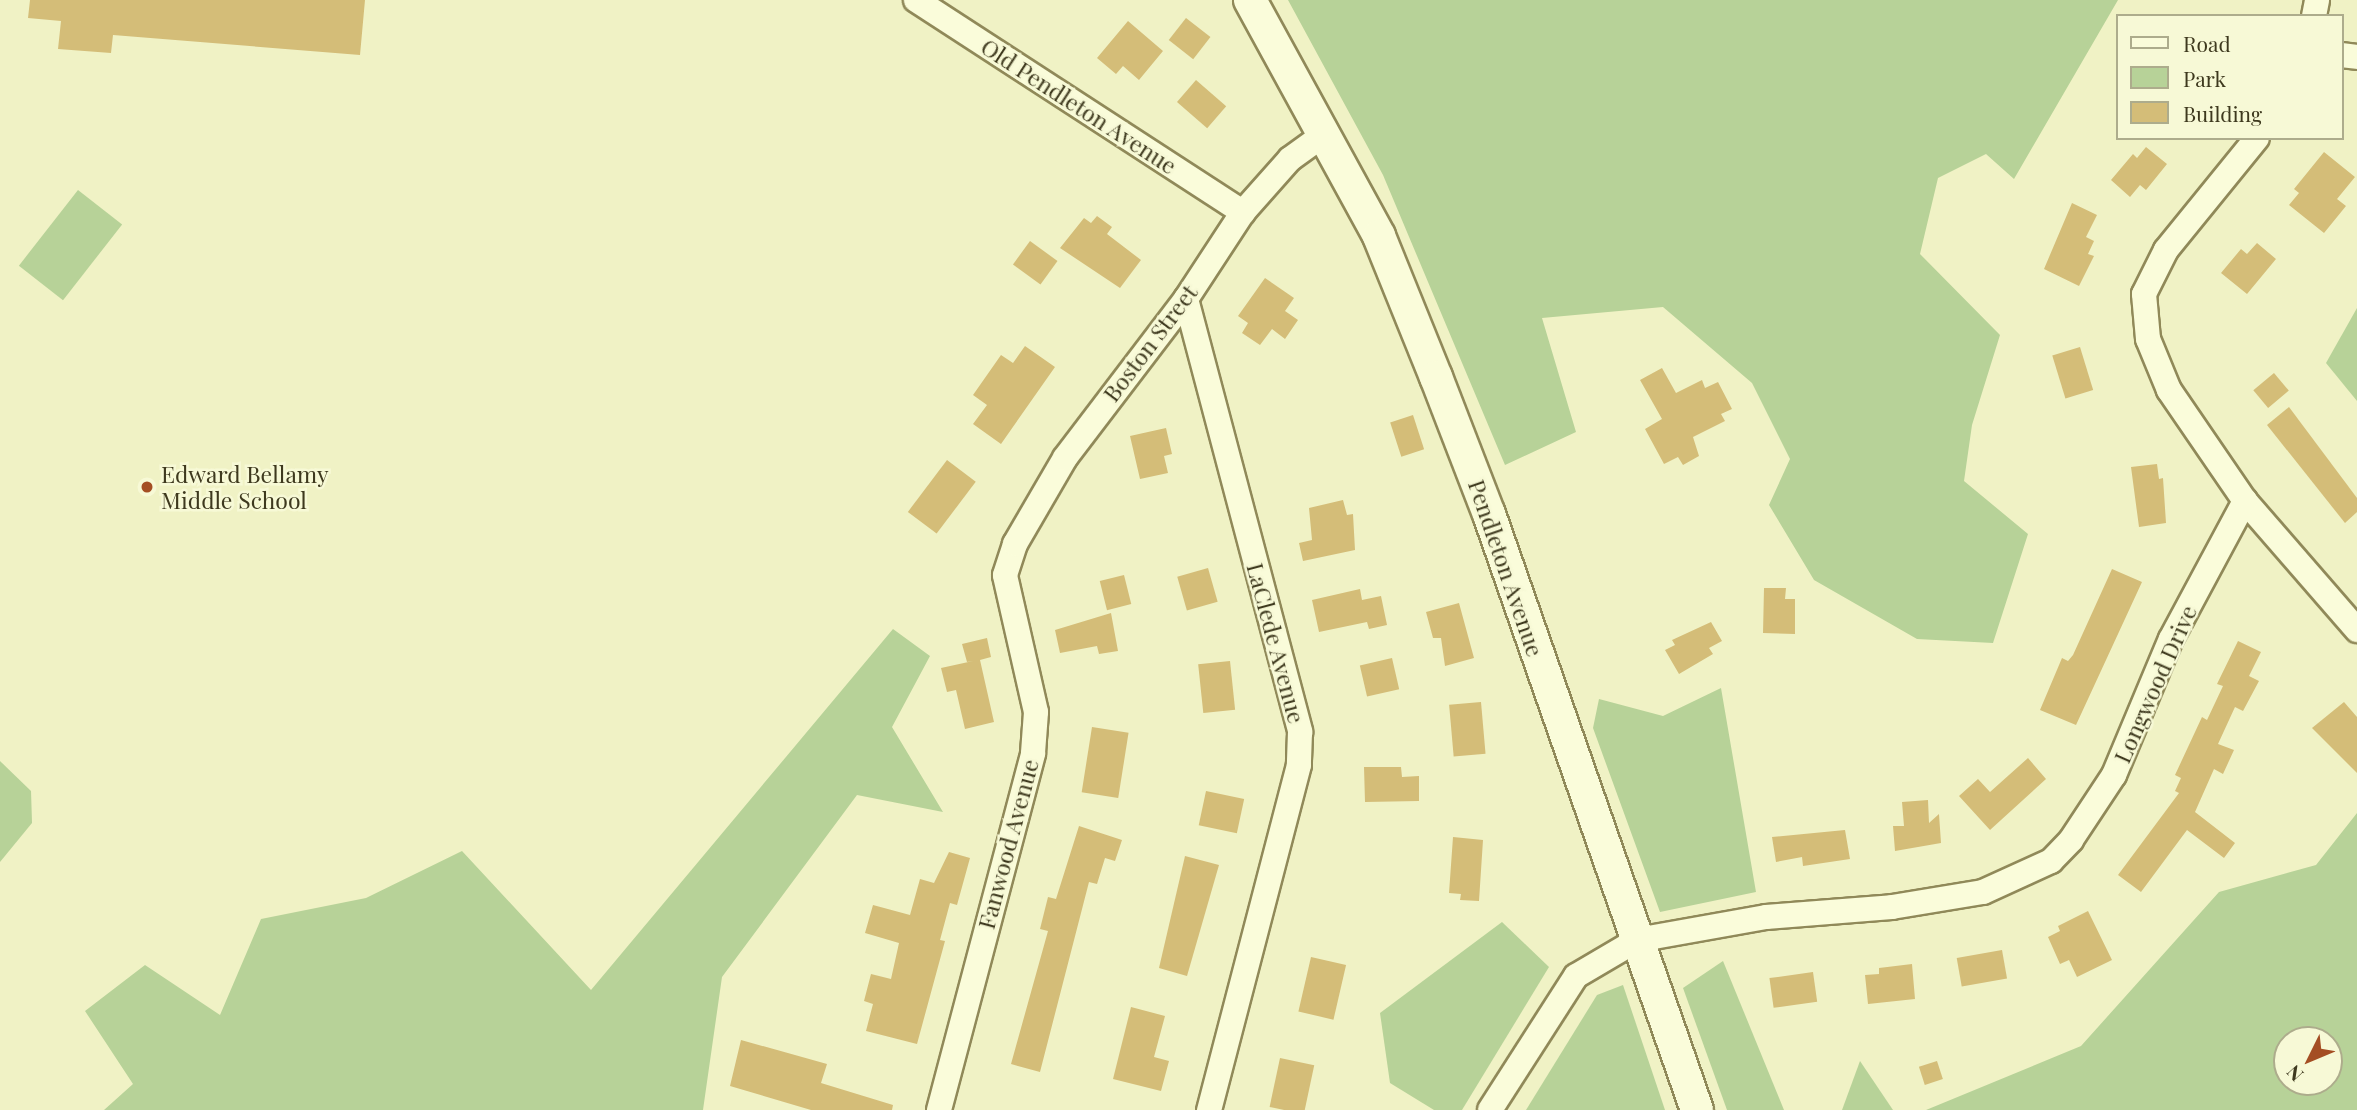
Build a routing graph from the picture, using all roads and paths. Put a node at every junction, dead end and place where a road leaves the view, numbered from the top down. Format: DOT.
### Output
graph roads {
  1 [pos="916,0"];
  2 [pos="1250,0"];
  3 [pos="1326,132"];
  4 [pos="2256,140"];
  5 [pos="1243,212"];
  6 [pos="1186,299"];
  7 [pos="2245,501"];
  8 [pos="1005,575"];
  9 [pos="2357,630"];
  10 [pos="1637,940"];
  11 [pos="939,1110"];
  12 [pos="1209,1110"];
  13 [pos="1490,1110"];
  14 [pos="1697,1110"];
  1 -- 5 [label="street, Old Pendleton Avenue"];
  2 -- 3 [label="street, Pendleton Avenue"];
  3 -- 5 [label="street, Boston Street"];
  3 -- 10 [label="street, Pendleton Avenue"];
  4 -- 7 [label="street"];
  5 -- 6 [label="street, Boston Street"];
  6 -- 8 [label="street, Boston Street"];
  6 -- 12 [label="street, LaClede Avenue"];
  7 -- 9 [label="street"];
  7 -- 10 [label="street, Longwood Drive"];
  8 -- 11 [label="street, Fanwood Avenue"];
  10 -- 13 [label="street"];
  10 -- 14 [label="street, Pendleton Avenue"];
}
